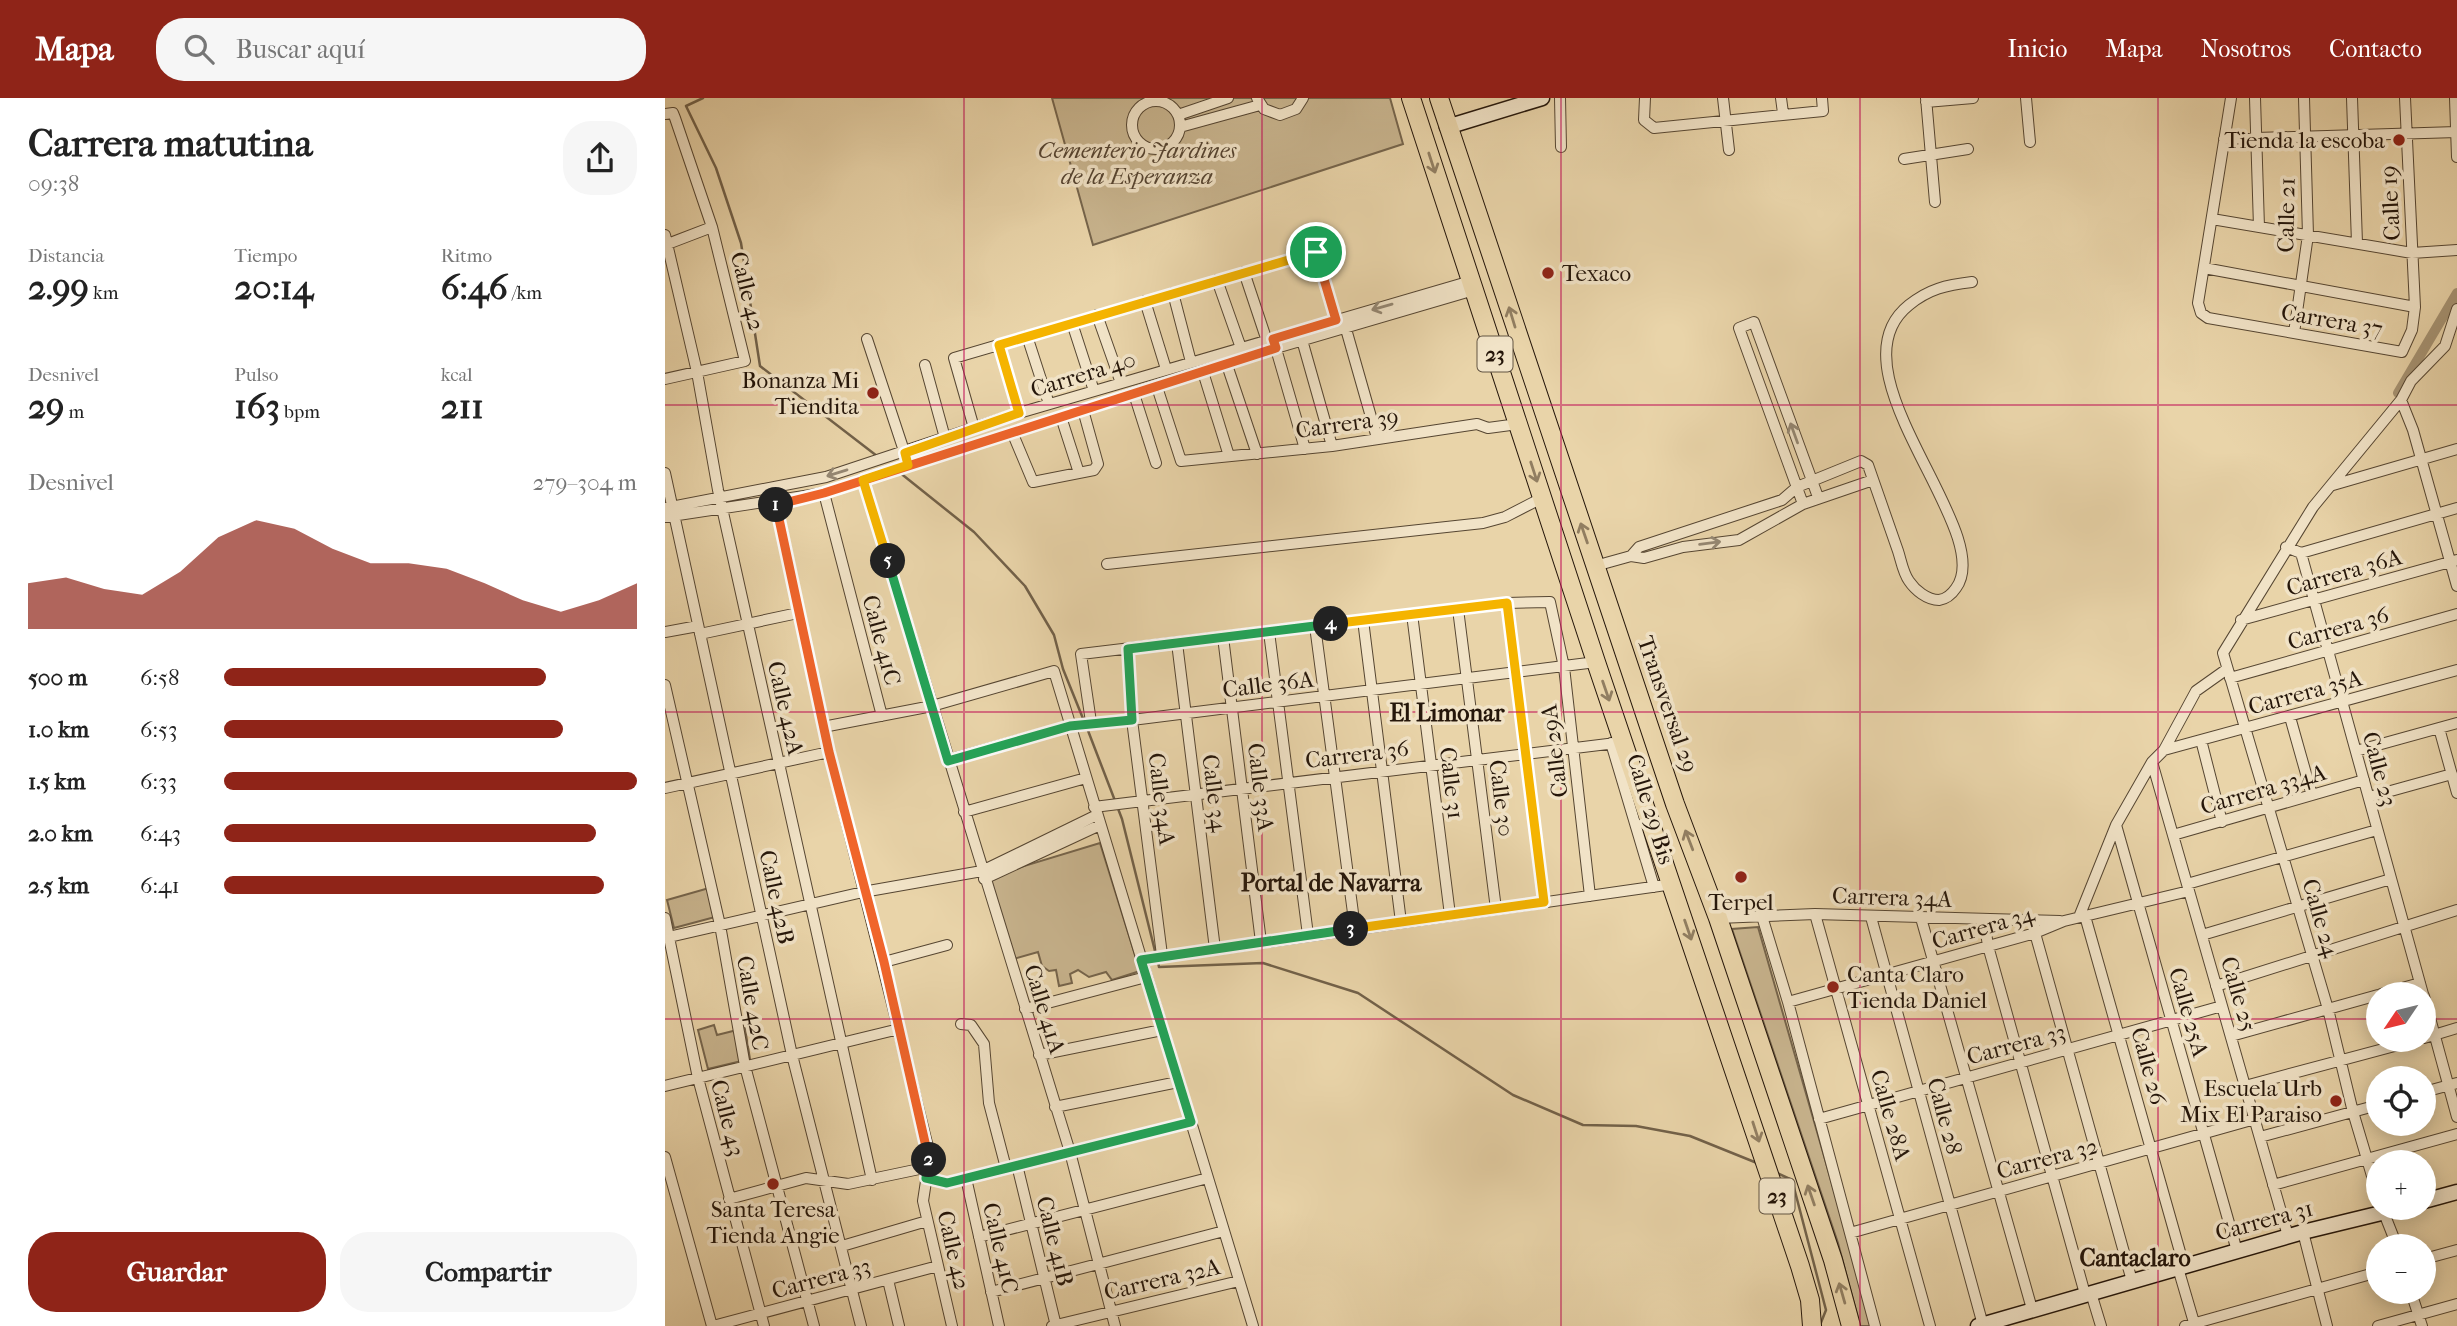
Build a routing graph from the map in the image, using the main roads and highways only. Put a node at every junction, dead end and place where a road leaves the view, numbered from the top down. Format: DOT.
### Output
graph roads {
  1 [pos="1411,98"];
  2 [pos="1439,98"];
  3 [pos="1812,1326"];
  4 [pos="1851,1326"];
  1 -- 3 [label="highway, 23, one-way"];
  4 -- 2 [label="highway, Transversal 29 / 23, one-way"];
}
